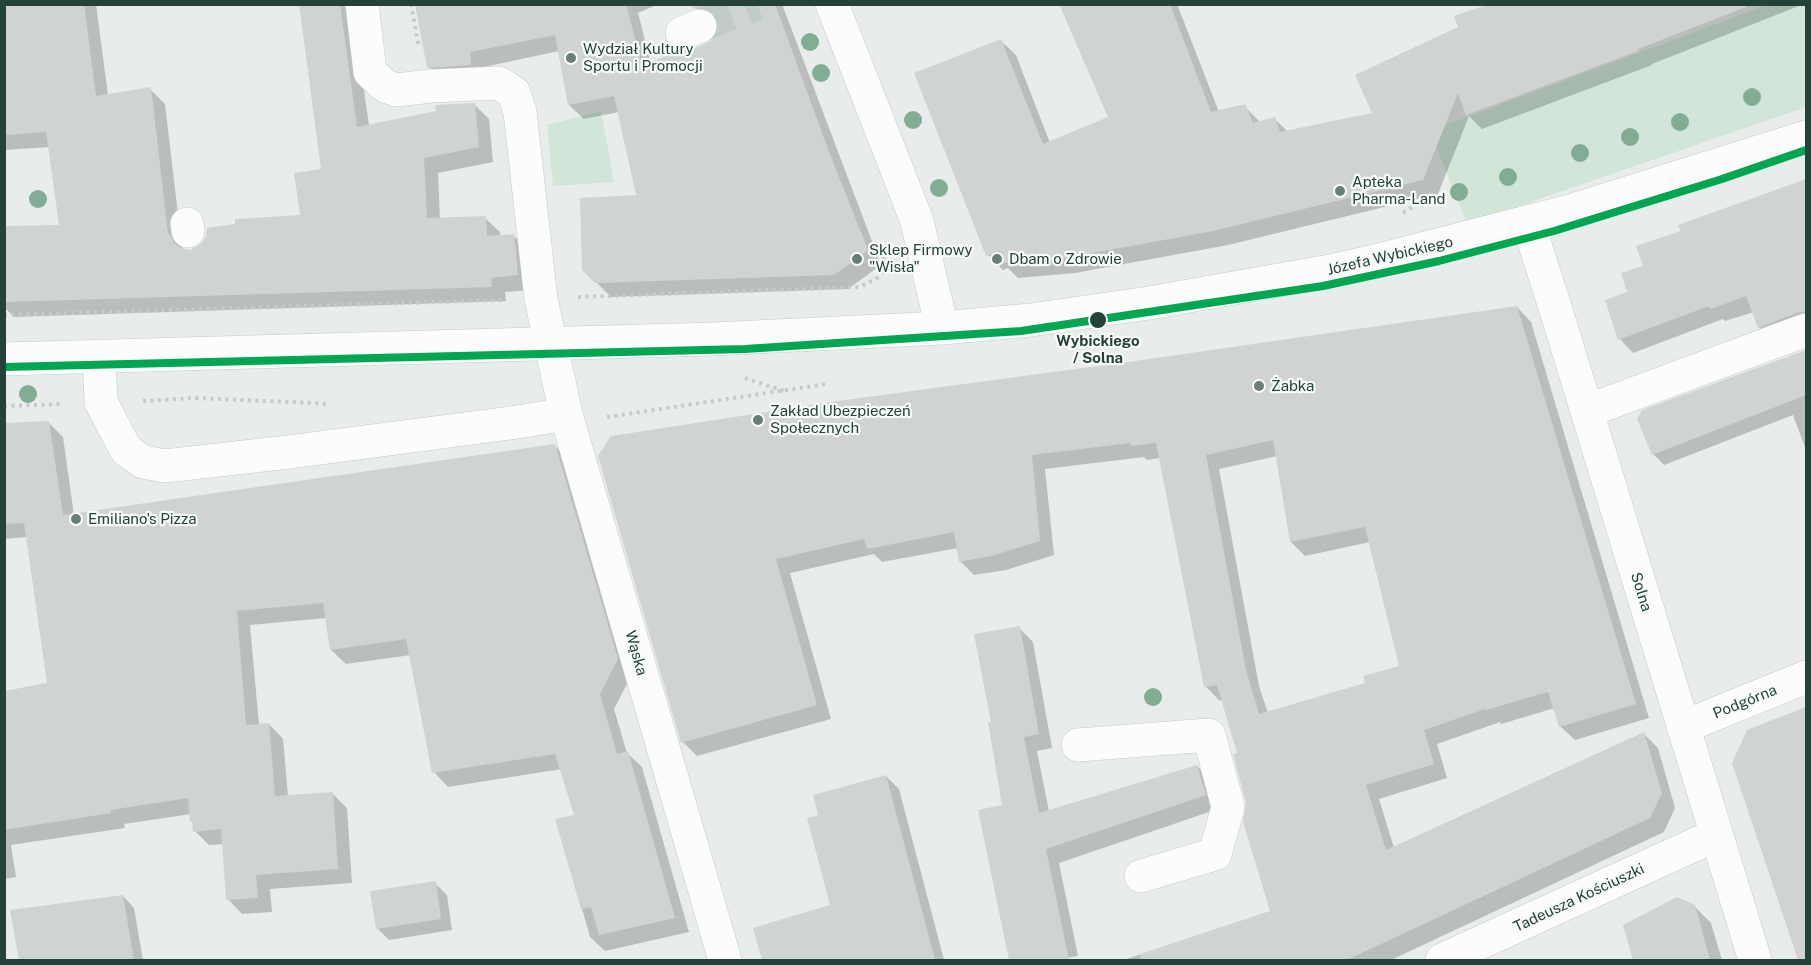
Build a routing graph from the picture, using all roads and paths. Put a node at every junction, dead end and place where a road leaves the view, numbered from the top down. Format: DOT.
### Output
graph roads {
  1 [pos="362,4"];
  2 [pos="411,4"];
  3 [pos="832,4"];
  4 [pos="420,51"];
  5 [pos="1806,137"];
  6 [pos="1420,202"];
  7 [pos="1395,218"];
  8 [pos="1528,223"];
  9 [pos="884,256"];
  10 [pos="541,299"];
  11 [pos="4,315"];
  12 [pos="942,328"];
  13 [pos="1806,330"];
  14 [pos="551,344"];
  15 [pos="99,357"];
  16 [pos="4,359"];
  17 [pos="827,384"];
  18 [pos="134,402"];
  19 [pos="52,404"];
  20 [pos="4,406"];
  21 [pos="339,407"];
  22 [pos="1587,411"];
  23 [pos="570,424"];
  24 [pos="1806,677"];
  25 [pos="1683,727"];
  26 [pos="1078,745"];
  27 [pos="1716,834"];
  28 [pos="1141,876"];
  29 [pos="725,960"];
  30 [pos="1442,960"];
  31 [pos="1755,960"];
  1 -- 10 [label="street, Wąska"];
  2 -- 4 [label="path"];
  3 -- 12 [label="street"];
  5 -- 8 [label="street, Józefa Wybickiego"];
  6 -- 7 [label="path"];
  8 -- 12 [label="street, Józefa Wybickiego"];
  8 -- 22 [label="street, Solna"];
  9 -- 10 [label="path"];
  10 -- 11 [label="path"];
  10 -- 14 [label="street, Wąska"];
  12 -- 14 [label="street, Józefa Wybickiego"];
  13 -- 22 [label="street"];
  14 -- 15 [label="street, Józefa Wybickiego"];
  14 -- 23 [label="street, Wąska"];
  15 -- 16 [label="street, Józefa Wybickiego"];
  15 -- 23 [label="street"];
  17 -- 23 [label="path"];
  18 -- 21 [label="path"];
  19 -- 20 [label="path"];
  22 -- 25 [label="street, Solna"];
  23 -- 29 [label="street, Wąska"];
  24 -- 25 [label="street, Podgórna"];
  25 -- 27 [label="street, Solna"];
  26 -- 28 [label="street"];
  27 -- 30 [label="street, Tadeusza Kościuszki"];
  27 -- 31 [label="street, Solna"];
}
